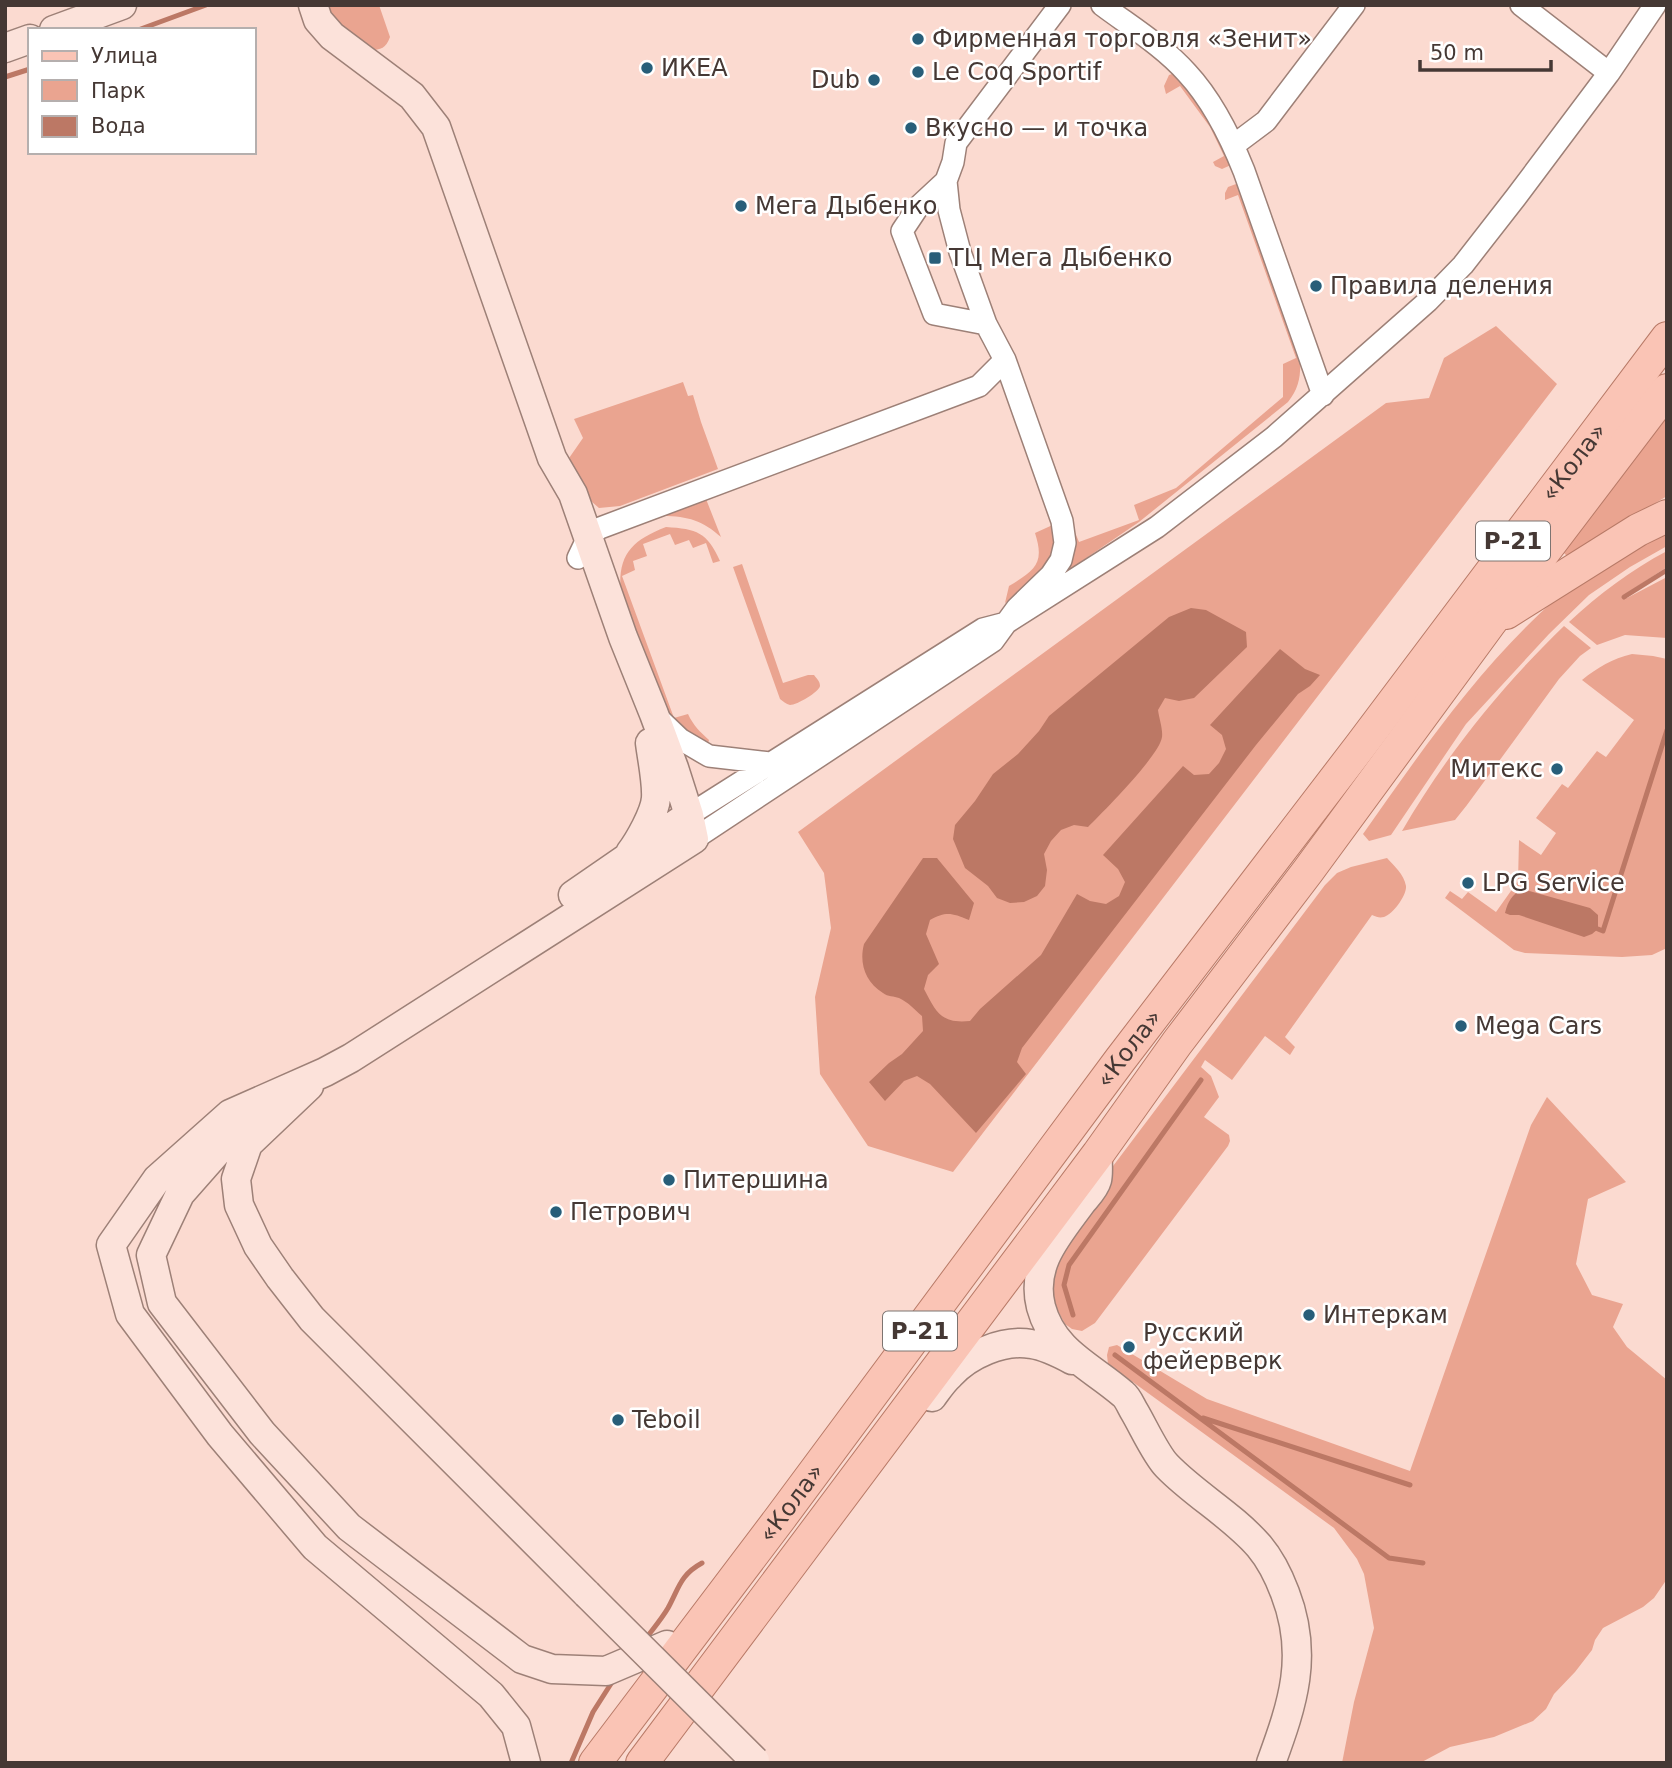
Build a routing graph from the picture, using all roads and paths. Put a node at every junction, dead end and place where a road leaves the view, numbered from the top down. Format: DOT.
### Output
graph roads {
  1 [pos="122,5"];
  2 [pos="313,5"];
  3 [pos="1060,5"];
  4 [pos="1102,5"];
  5 [pos="1354,5"];
  6 [pos="1521,5"];
  7 [pos="1655,5"];
  8 [pos="59,28"];
  9 [pos="28,40"];
  10 [pos="5,48"];
  11 [pos="1609,73"];
  12 [pos="1234,145"];
  13 [pos="946,181"];
  14 [pos="986,324"];
  15 [pos="1667,338"];
  16 [pos="1005,360"];
  17 [pos="1667,390"];
  18 [pos="1323,395"];
  19 [pos="552,458"];
  20 [pos="575,498"];
  21 [pos="1667,516"];
  22 [pos="619,521"];
  23 [pos="584,547"];
  24 [pos="1006,623"];
  25 [pos="1490,623"];
  26 [pos="654,714"];
  27 [pos="650,743"];
  28 [pos="770,763"];
  29 [pos="686,831"];
  30 [pos="623,861"];
  31 [pos="325,1072"];
  32 [pos="1098,1154"];
  33 [pos="1084,1365"];
  34 [pos="858,1475"];
  35 [pos="693,1634"];
  36 [pos="756,1762"];
  37 [pos="526,1763"];
  38 [pos="595,1763"];
  39 [pos="642,1763"];
  40 [pos="1271,1763"];
  1 -- 8 [label="street"];
  2 -- 19 [label="street"];
  3 -- 13 [label="street"];
  4 -- 12 [label="street"];
  5 -- 12 [label="street"];
  6 -- 11 [label="street"];
  7 -- 11 [label="street"];
  9 -- 10 [label="street"];
  11 -- 18 [label="street"];
  12 -- 18 [label="street"];
  13 -- 14 [label="street"];
  13 -- 14 [label="street"];
  14 -- 16 [label="street"];
  15 -- 35 [label="main road, «Кола» / Р-21"];
  16 -- 22 [label="street"];
  16 -- 24 [label="street"];
  17 -- 25 [label="main road, «Кола» / Р-21"];
  18 -- 24 [label="street"];
  19 -- 20 [label="street"];
  19 -- 23 [label="street"];
  20 -- 22 [label="street"];
  20 -- 23 [label="street"];
  21 -- 25 [label="main road"];
  22 -- 23 [label="street"];
  23 -- 26 [label="street"];
  23 -- 27 [label="street"];
  24 -- 28 [label="street"];
  24 -- 29 [label="street"];
  25 -- 32 [label="main road, «Кола» / Р-21"];
  26 -- 28 [label="street"];
  26 -- 29 [label="street"];
  27 -- 29 [label="street"];
  27 -- 30 [label="street"];
  28 -- 29 [label="street"];
  29 -- 30 [label="street"];
  29 -- 31 [label="street"];
  30 -- 31 [label="street"];
  31 -- 35 [label="street"];
  31 -- 36 [label="street, bridge"];
  31 -- 37 [label="street"];
  32 -- 33 [label="street"];
  32 -- 34 [label="main road, «Кола» / Р-21"];
  33 -- 34 [label="street"];
  33 -- 40 [label="street"];
  34 -- 39 [label="main road, «Кола» / Р-21"];
  35 -- 38 [label="main road, «Кола» / Р-21"];
}
